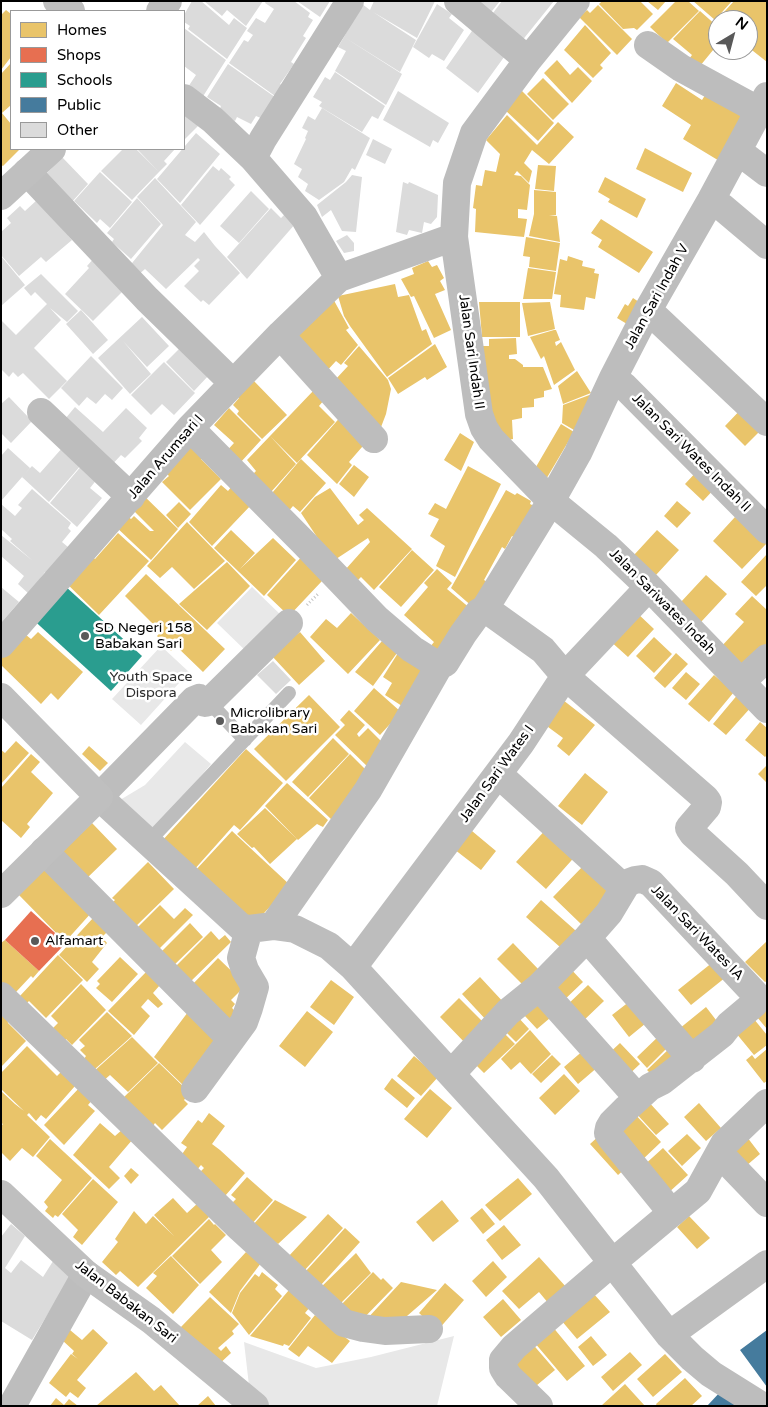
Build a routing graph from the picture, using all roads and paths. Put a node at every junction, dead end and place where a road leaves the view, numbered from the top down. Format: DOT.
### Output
graph roads {
  1 [pos="57,1"];
  2 [pos="350,1"];
  3 [pos="458,1"];
  4 [pos="576,1"];
  5 [pos="70,10"];
  6 [pos="648,45"];
  7 [pos="528,60"];
  8 [pos="185,99"];
  9 [pos="763,103"];
  10 [pos="51,150"];
  11 [pos="738,151"];
  12 [pos="253,158"];
  13 [pos="27,172"];
  14 [pos="767,173"];
  15 [pos="1,196"];
  16 [pos="711,200"];
  17 [pos="454,237"];
  18 [pos="767,245"];
  19 [pos="339,278"];
  20 [pos="648,310"];
  21 [pos="280,335"];
  22 [pos="613,378"];
  23 [pos="233,383"];
  24 [pos="41,412"];
  25 [pos="767,422"];
  26 [pos="190,428"];
  27 [pos="374,439"];
  28 [pos="131,497"];
  29 [pos="551,501"];
  30 [pos="767,530"];
  31 [pos="336,576"];
  32 [pos="649,587"];
  33 [pos="484,610"];
  34 [pos="289,623"];
  35 [pos="1,644"];
  36 [pos="767,658"];
  37 [pos="439,666"];
  38 [pos="565,676"];
  39 [pos="742,681"];
  40 [pos="289,693"];
  41 [pos="1,697"];
  42 [pos="209,702"];
  43 [pos="767,709"];
  44 [pos="245,740"];
  45 [pos="498,774"];
  46 [pos="99,797"];
  47 [pos="148,842"];
  48 [pos="44,851"];
  49 [pos="624,888"];
  50 [pos="1,894"];
  51 [pos="767,906"];
  52 [pos="261,928"];
  53 [pos="587,938"];
  54 [pos="353,967"];
  55 [pos="540,986"];
  56 [pos="1,996"];
  57 [pos="762,996"];
  58 [pos="231,1039"];
  59 [pos="692,1059"];
  60 [pos="451,1074"];
  61 [pos="195,1089"];
  62 [pos="638,1098"];
  63 [pos="767,1103"];
  64 [pos="719,1153"];
  65 [pos="1,1194"];
  66 [pos="767,1203"];
  67 [pos="672,1213"];
  68 [pos="612,1262"];
  69 [pos="767,1264"];
  70 [pos="86,1274"];
  71 [pos="429,1329"];
  72 [pos="669,1335"];
  73 [pos="12,1406"];
  74 [pos="256,1406"];
  75 [pos="539,1406"];
  76 [pos="762,1406"];
  1 -- 5 [label="street"];
  2 -- 12 [label="street"];
  3 -- 7 [label="street"];
  4 -- 7 [label="street, Jalan Sari Indah II"];
  6 -- 9 [label="street"];
  7 -- 17 [label="street, Jalan Sari Indah II"];
  8 -- 12 [label="street"];
  9 -- 11 [label="street, Jalan Sari Indah V"];
  10 -- 13 [label="street"];
  11 -- 14 [label="street"];
  11 -- 16 [label="street, Jalan Sari Indah V"];
  12 -- 19 [label="street"];
  13 -- 15 [label="street"];
  13 -- 23 [label="street"];
  16 -- 18 [label="street"];
  16 -- 20 [label="street, Jalan Sari Indah V"];
  17 -- 19 [label="street"];
  17 -- 29 [label="street, Jalan Sari Indah II"];
  19 -- 21 [label="street, Jalan Arumsari I"];
  20 -- 22 [label="street, Jalan Sari Indah V"];
  20 -- 25 [label="street"];
  21 -- 23 [label="street, Jalan Arumsari I"];
  21 -- 27 [label="street"];
  22 -- 29 [label="street, Jalan Sari Indah V"];
  22 -- 30 [label="street, Jalan Sari Wates Indah II"];
  23 -- 26 [label="street, Jalan Arumsari I"];
  24 -- 28 [label="street"];
  26 -- 28 [label="street, Jalan Arumsari I"];
  26 -- 31 [label="street"];
  28 -- 35 [label="street, Jalan Arumsari I"];
  29 -- 32 [label="street, Jalan Sariwates Indah"];
  29 -- 33 [label="street, Jalan Sari Indah V"];
  31 -- 34 [label="path"];
  31 -- 37 [label="street"];
  32 -- 38 [label="street, Jalan Sari Wates I"];
  32 -- 39 [label="street, Jalan Sariwates Indah"];
  33 -- 37 [label="street, Jalan Sari Indah V"];
  33 -- 38 [label="street"];
  34 -- 42 [label="street"];
  36 -- 39 [label="street"];
  37 -- 52 [label="street, Jalan Sari Indah V"];
  38 -- 45 [label="street, Jalan Sari Wates I"];
  38 -- 51 [label="street"];
  39 -- 43 [label="street, Jalan Sariwates Indah"];
  40 -- 44 [label="lane"];
  41 -- 46 [label="street"];
  42 -- 44 [label="lane"];
  42 -- 46 [label="street"];
  44 -- 47 [label="lane"];
  45 -- 49 [label="street"];
  45 -- 54 [label="street, Jalan Sari Wates I"];
  46 -- 47 [label="street"];
  46 -- 48 [label="street"];
  47 -- 52 [label="street"];
  48 -- 50 [label="street"];
  48 -- 58 [label="street"];
  49 -- 53 [label="street"];
  49 -- 57 [label="street, Jalan Sari Wates IA"];
  52 -- 54 [label="street"];
  52 -- 58 [label="street, Jalan Sari Indah V"];
  53 -- 55 [label="street"];
  53 -- 59 [label="street"];
  54 -- 60 [label="street"];
  55 -- 60 [label="street"];
  55 -- 62 [label="street"];
  56 -- 71 [label="street"];
  57 -- 59 [label="street"];
  58 -- 61 [label="street, Jalan Sari Indah V"];
  59 -- 62 [label="street"];
  60 -- 68 [label="street"];
  62 -- 67 [label="street"];
  63 -- 64 [label="street"];
  64 -- 66 [label="street"];
  64 -- 67 [label="street"];
  65 -- 70 [label="street, Jalan Babakan Sari"];
  67 -- 68 [label="street"];
  68 -- 72 [label="street"];
  68 -- 75 [label="street"];
  69 -- 72 [label="street"];
  70 -- 73 [label="street"];
  70 -- 74 [label="street, Jalan Babakan Sari"];
  72 -- 76 [label="street"];
}
